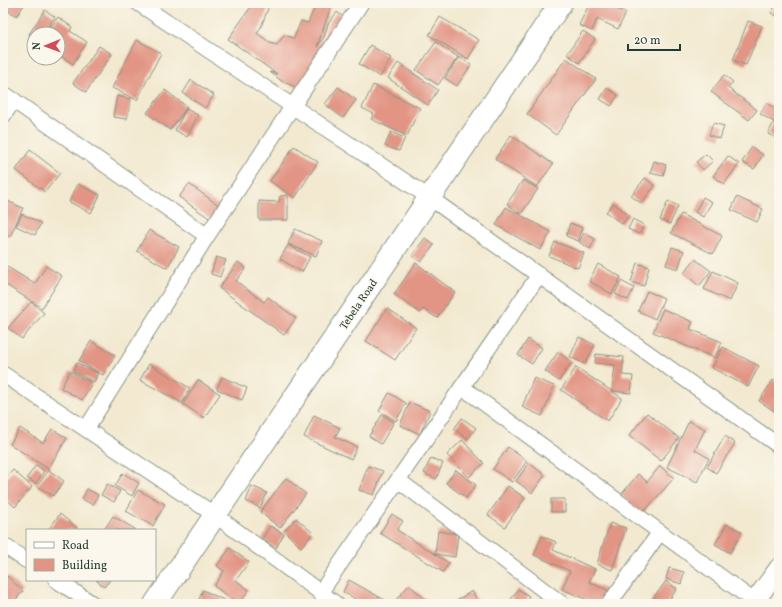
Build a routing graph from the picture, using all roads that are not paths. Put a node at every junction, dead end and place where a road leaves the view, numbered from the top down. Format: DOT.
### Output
graph roads {
  1 [pos="138,3"];
  2 [pos="361,3"];
  3 [pos="561,3"];
  4 [pos="8,96"];
  5 [pos="294,106"];
  6 [pos="3,116"];
  7 [pos="430,198"];
  8 [pos="207,236"];
  9 [pos="539,275"];
  10 [pos="3,374"];
  11 [pos="462,387"];
  12 [pos="86,429"];
  13 [pos="779,446"];
  14 [pos="398,480"];
  15 [pos="215,515"];
  16 [pos="660,532"];
  17 [pos="3,545"];
  18 [pos="26,560"];
  19 [pos="779,568"];
  20 [pos="58,581"];
  21 [pos="320,592"];
  22 [pos="755,603"];
  23 [pos="93,604"];
  24 [pos="155,604"];
  25 [pos="336,604"];
  26 [pos="562,604"];
  27 [pos="609,604"];
  1 -- 5 [label="street"];
  2 -- 5 [label="street"];
  3 -- 7 [label="main road, Tebela Road"];
  4 -- 6 [label="street"];
  4 -- 8 [label="street"];
  5 -- 7 [label="street"];
  5 -- 8 [label="street"];
  7 -- 9 [label="street"];
  7 -- 15 [label="main road, Tebela Road"];
  8 -- 12 [label="street"];
  9 -- 11 [label="street"];
  9 -- 13 [label="street"];
  10 -- 12 [label="street"];
  11 -- 14 [label="street"];
  11 -- 16 [label="street"];
  12 -- 15 [label="street"];
  14 -- 21 [label="street"];
  14 -- 26 [label="street"];
  15 -- 21 [label="street"];
  15 -- 24 [label="main road, Tebela Road"];
  16 -- 22 [label="street"];
  16 -- 27 [label="street"];
  17 -- 18 [label="street"];
  19 -- 22 [label="street"];
  20 -- 23 [label="street"];
  21 -- 25 [label="street"];
}
